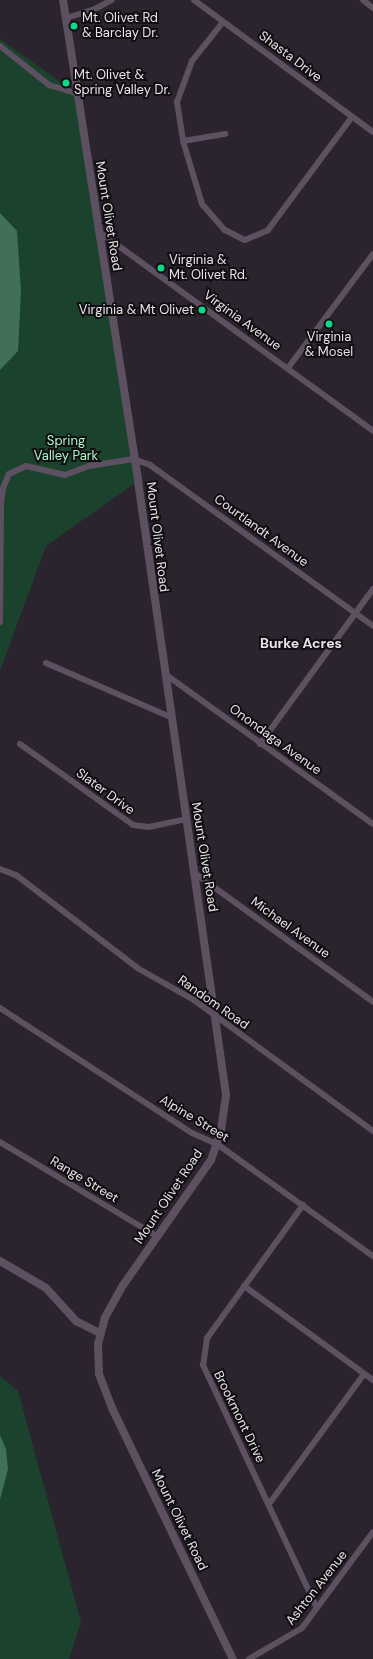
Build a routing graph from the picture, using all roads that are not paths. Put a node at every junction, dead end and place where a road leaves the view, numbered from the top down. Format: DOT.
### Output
graph roads {
  1 [pos="63,0"];
  2 [pos="112,0"];
  3 [pos="194,0"];
  4 [pos="363,0"];
  5 [pos="373,8"];
  6 [pos="66,18"];
  7 [pos="223,22"];
  8 [pos="0,46"];
  9 [pos="76,93"];
  10 [pos="352,117"];
  11 [pos="373,132"];
  12 [pos="225,134"];
  13 [pos="183,140"];
  14 [pos="98,231"];
  15 [pos="373,254"];
  16 [pos="288,368"];
  17 [pos="373,430"];
  18 [pos="133,459"];
  19 [pos="1,502"];
  20 [pos="373,589"];
  21 [pos="355,613"];
  22 [pos="0,622"];
  23 [pos="373,626"];
  24 [pos="46,663"];
  25 [pos="164,673"];
  26 [pos="170,717"];
  27 [pos="20,744"];
  28 [pos="260,744"];
  29 [pos="186,820"];
  30 [pos="373,824"];
  31 [pos="0,869"];
  32 [pos="194,872"];
  33 [pos="373,1002"];
  34 [pos="0,1008"];
  35 [pos="217,1017"];
  36 [pos="373,1131"];
  37 [pos="0,1142"];
  38 [pos="217,1144"];
  39 [pos="303,1205"];
  40 [pos="158,1237"];
  41 [pos="373,1256"];
  42 [pos="0,1262"];
  43 [pos="244,1286"];
  44 [pos="100,1333"];
  45 [pos="364,1374"];
  46 [pos="373,1380"];
  47 [pos="269,1504"];
  48 [pos="373,1532"];
  49 [pos="317,1608"];
  50 [pos="233,1659"];
  51 [pos="249,1659"];
  1 -- 6 [label="street, Mount Olivet Road"];
  2 -- 6 [label="street"];
  3 -- 7 [label="street, Shasta Drive"];
  4 -- 5 [label="street"];
  6 -- 9 [label="street, Mount Olivet Road"];
  7 -- 10 [label="street, Shasta Drive"];
  7 -- 13 [label="street"];
  8 -- 9 [label="street"];
  9 -- 14 [label="street, Mount Olivet Road"];
  10 -- 11 [label="street, Shasta Drive"];
  10 -- 13 [label="street"];
  12 -- 13 [label="street"];
  14 -- 16 [label="street, Virginia Avenue"];
  14 -- 18 [label="street, Mount Olivet Road"];
  15 -- 16 [label="street"];
  16 -- 17 [label="street, Virginia Avenue"];
  18 -- 19 [label="street"];
  18 -- 21 [label="street, Courtlandt Avenue"];
  18 -- 25 [label="street, Mount Olivet Road"];
  19 -- 22 [label="street"];
  20 -- 21 [label="street"];
  21 -- 23 [label="street, Courtlandt Avenue"];
  21 -- 28 [label="street"];
  24 -- 26 [label="street"];
  25 -- 26 [label="street, Mount Olivet Road"];
  25 -- 28 [label="street, Onondaga Avenue"];
  26 -- 29 [label="street, Mount Olivet Road"];
  27 -- 29 [label="street, Slater Drive"];
  28 -- 30 [label="street, Onondaga Avenue"];
  29 -- 32 [label="street, Mount Olivet Road"];
  31 -- 35 [label="street, Random Road"];
  32 -- 33 [label="street, Michael Avenue"];
  32 -- 35 [label="street, Mount Olivet Road"];
  34 -- 38 [label="street, Alpine Street"];
  35 -- 36 [label="street, Random Road"];
  35 -- 38 [label="street, Mount Olivet Road"];
  37 -- 40 [label="street, Range Street"];
  38 -- 39 [label="street, Alpine Street"];
  38 -- 40 [label="street, Mount Olivet Road"];
  39 -- 41 [label="street, Alpine Street"];
  39 -- 43 [label="street, Brookmont Drive"];
  40 -- 44 [label="street, Mount Olivet Road"];
  42 -- 44 [label="street"];
  43 -- 45 [label="street"];
  43 -- 47 [label="street, Brookmont Drive"];
  44 -- 50 [label="street, Mount Olivet Road"];
  45 -- 46 [label="street"];
  45 -- 47 [label="street"];
  47 -- 49 [label="street, Brookmont Drive"];
  48 -- 49 [label="street, Ashton Avenue"];
  49 -- 51 [label="street, Ashton Avenue"];
}
